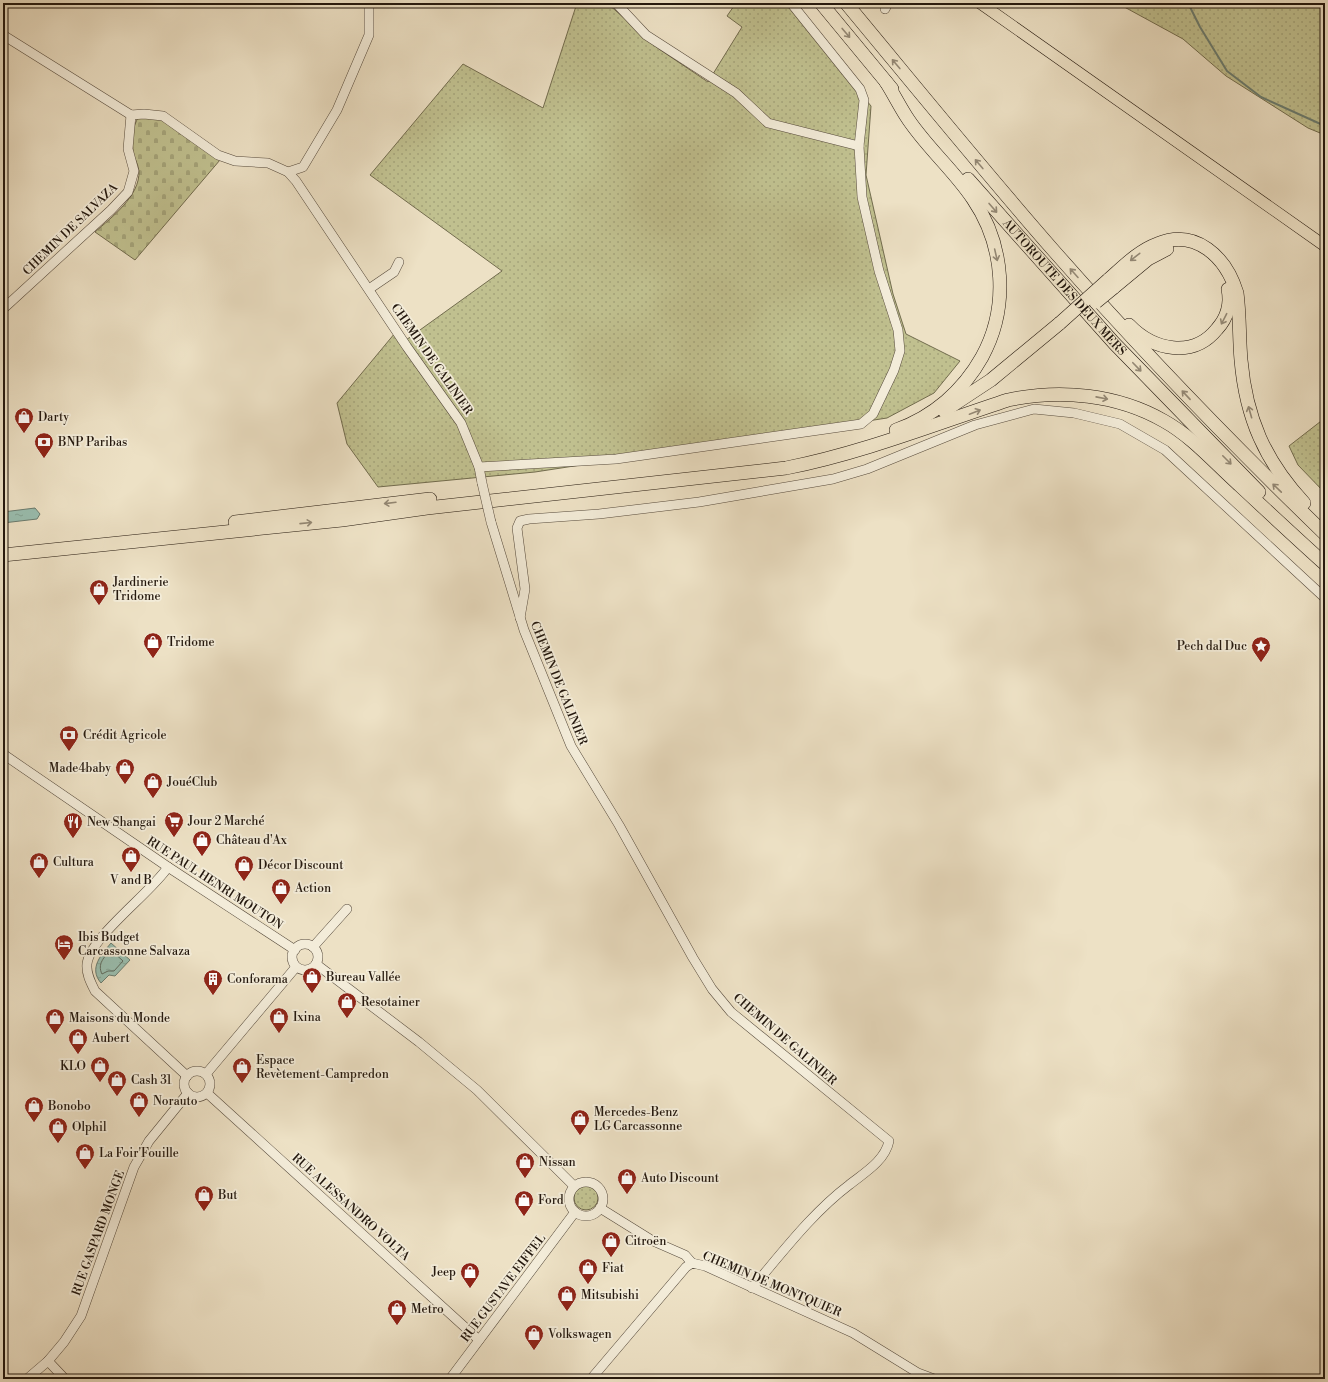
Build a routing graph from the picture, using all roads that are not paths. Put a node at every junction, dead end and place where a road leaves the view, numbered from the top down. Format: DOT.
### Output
graph roads {
  1 [pos="369,3"];
  2 [pos="616,3"];
  3 [pos="791,3"];
  4 [pos="821,3"];
  5 [pos="846,3"];
  6 [pos="980,3"];
  7 [pos="3,35"];
  8 [pos="886,82"];
  9 [pos="131,115"];
  10 [pos="859,146"];
  11 [pos="288,172"];
  12 [pos="1325,246"];
  13 [pos="399,262"];
  14 [pos="1110,284"];
  15 [pos="369,289"];
  16 [pos="1100,302"];
  17 [pos="3,309"];
  18 [pos="904,430"];
  19 [pos="479,468"];
  20 [pos="1325,525"];
  21 [pos="1325,534"];
  22 [pos="3,547"];
  23 [pos="3,555"];
  24 [pos="1325,556"];
  25 [pos="1325,564"];
  26 [pos="1325,598"];
  27 [pos="520,618"];
  28 [pos="3,754"];
  29 [pos="168,867"];
  30 [pos="347,909"];
  31 [pos="313,947"];
  32 [pos="295,950"];
  33 [pos="316,964"];
  34 [pos="296,967"];
  35 [pos="206,1074"];
  36 [pos="187,1076"];
  37 [pos="188,1093"];
  38 [pos="207,1093"];
  39 [pos="574,1186"];
  40 [pos="600,1208"];
  41 [pos="575,1212"];
  42 [pos="692,1263"];
  43 [pos="752,1288"];
  44 [pos="479,1340"];
  45 [pos="48,1362"];
  46 [pos="27,1379"];
  47 [pos="65,1379"];
  48 [pos="450,1379"];
  49 [pos="591,1379"];
  50 [pos="934,1379"];
  1 -- 11 [label="street"];
  2 -- 10 [label="street"];
  3 -- 10 [label="street"];
  4 -- 8 [label="highway, AUTOROUTE DES DEUX MERS, one-way"];
  16 -- 5 [label="highway, AUTOROUTE DES DEUX MERS, one-way"];
  6 -- 12 [label="main road"];
  7 -- 9 [label="street"];
  8 -- 18 [label="highway, one-way"];
  8 -- 24 [label="highway, AUTOROUTE DES DEUX MERS, one-way"];
  9 -- 11 [label="street, CHEMIN DE GALINIER"];
  9 -- 17 [label="street, CHEMIN DE SALVAZA"];
  10 -- 19 [label="street"];
  11 -- 15 [label="street, CHEMIN DE GALINIER"];
  13 -- 15 [label="street"];
  14 -- 16 [label="highway, one-way"];
  14 -- 18 [label="highway, bridge"];
  20 -- 14 [label="highway, one-way"];
  15 -- 19 [label="street, CHEMIN DE GALINIER"];
  21 -- 16 [label="highway, AUTOROUTE DES DEUX MERS, one-way"];
  18 -- 22 [label="highway, one-way"];
  23 -- 18 [label="highway, one-way"];
  18 -- 25 [label="highway, one-way"];
  19 -- 27 [label="street, CHEMIN DE GALINIER, bridge"];
  26 -- 27 [label="street"];
  27 -- 43 [label="street, CHEMIN DE GALINIER"];
  28 -- 29 [label="street, RUE PAUL HENRI MOUTON"];
  29 -- 32 [label="street, RUE PAUL HENRI MOUTON"];
  29 -- 36 [label="street"];
  30 -- 31 [label="street"];
  31 -- 32 [label="street"];
  31 -- 33 [label="street"];
  32 -- 34 [label="street"];
  33 -- 34 [label="street"];
  33 -- 39 [label="street"];
  34 -- 35 [label="street"];
  35 -- 36 [label="street"];
  35 -- 38 [label="street"];
  36 -- 37 [label="street"];
  37 -- 38 [label="street"];
  37 -- 45 [label="street, RUE GASPARD MONGE"];
  38 -- 44 [label="street, RUE ALESSANDRO VOLTA"];
  39 -- 40 [label="street"];
  39 -- 41 [label="street"];
  40 -- 41 [label="street"];
  40 -- 42 [label="street"];
  41 -- 44 [label="street, RUE GUSTAVE EIFFEL"];
  42 -- 43 [label="street, CHEMIN DE MONTQUIER"];
  42 -- 49 [label="street, CHEMIN DE MONTQUIER"];
  43 -- 50 [label="street, CHEMIN DE MONTQUIER"];
  44 -- 48 [label="street, RUE GUSTAVE EIFFEL"];
  45 -- 46 [label="street, RUE GASPARD MONGE"];
  45 -- 47 [label="street"];
}
